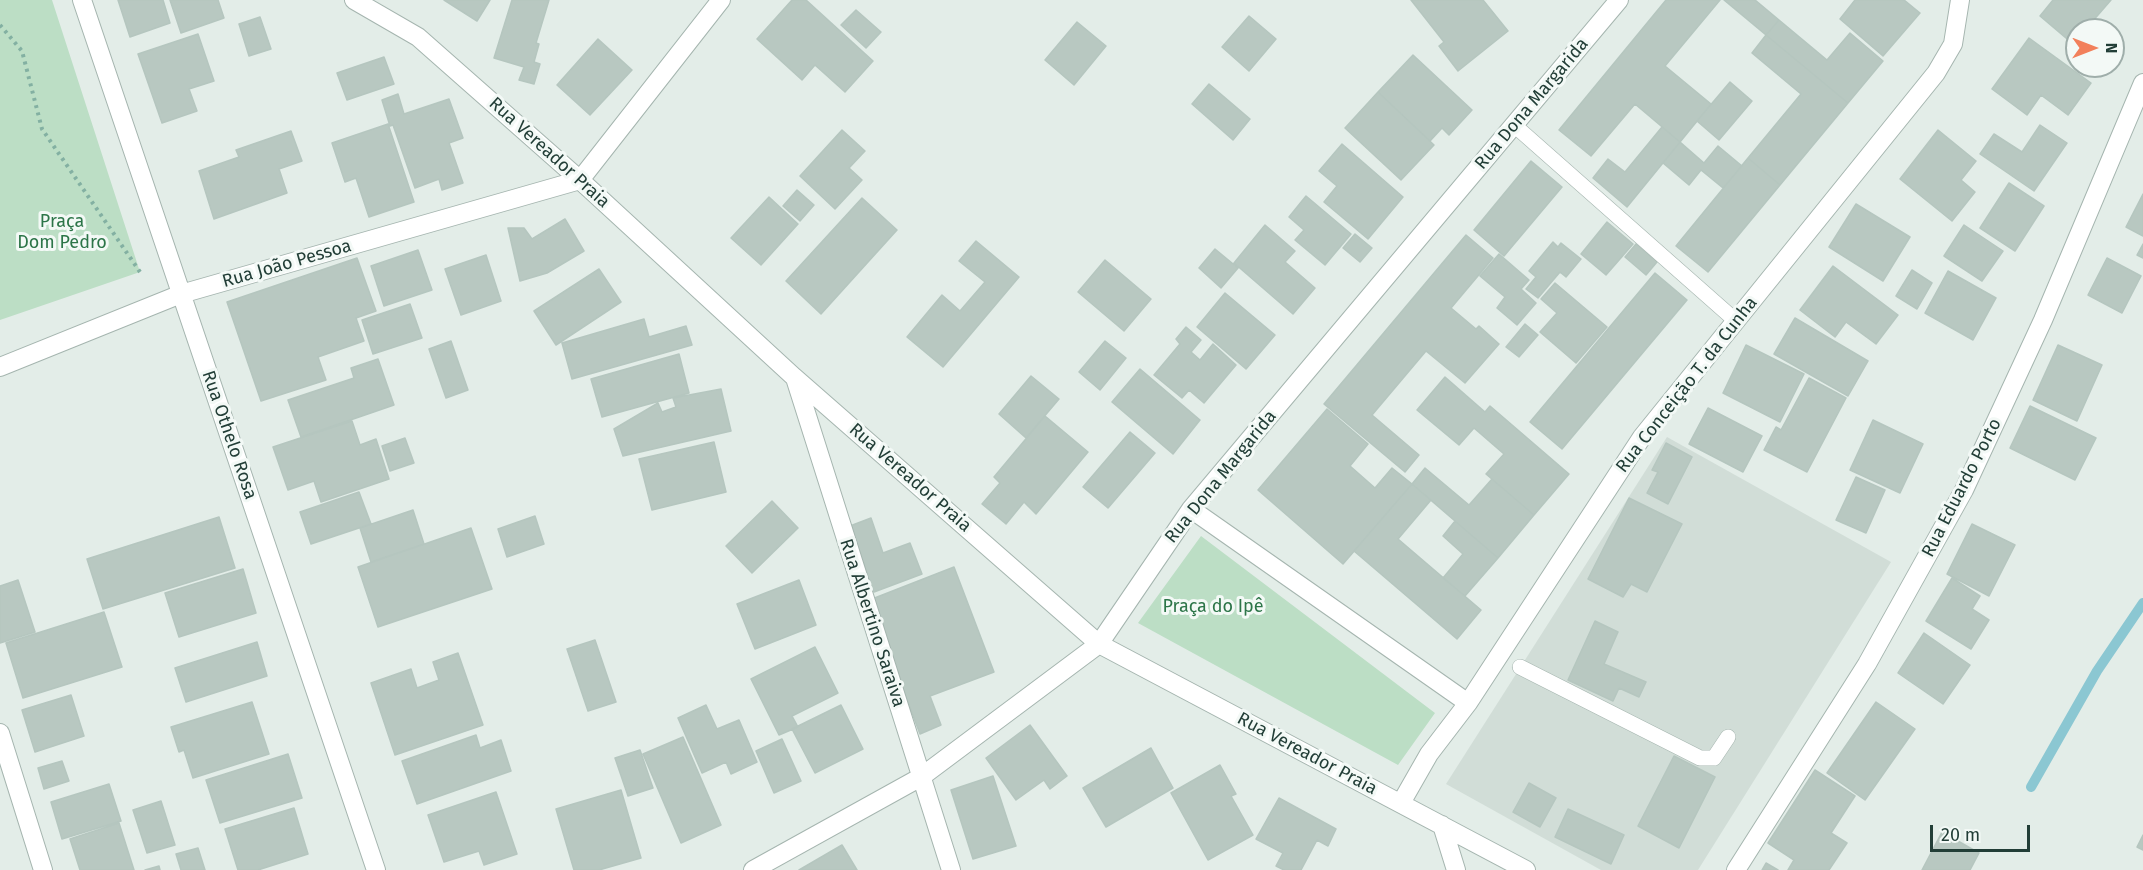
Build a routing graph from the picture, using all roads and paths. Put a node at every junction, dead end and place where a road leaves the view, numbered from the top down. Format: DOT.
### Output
graph roads {
  1 [pos="82,0"];
  2 [pos="354,0"];
  3 [pos="721,0"];
  4 [pos="1619,0"];
  5 [pos="1960,0"];
  6 [pos="0,25"];
  7 [pos="2143,83"];
  8 [pos="1514,125"];
  9 [pos="580,180"];
  10 [pos="140,272"];
  11 [pos="182,294"];
  12 [pos="1736,321"];
  13 [pos="0,367"];
  14 [pos="794,377"];
  15 [pos="1191,509"];
  16 [pos="1099,644"];
  17 [pos="1520,667"];
  18 [pos="1468,703"];
  19 [pos="0,733"];
  20 [pos="1728,737"];
  21 [pos="921,777"];
  22 [pos="1401,803"];
  23 [pos="1442,825"];
  24 [pos="43,870"];
  25 [pos="376,870"];
  26 [pos="753,870"];
  27 [pos="951,870"];
  28 [pos="1456,870"];
  29 [pos="1526,870"];
  30 [pos="1736,870"];
  1 -- 11 [label="street, Rua Othelo Rosa"];
  2 -- 9 [label="street, Rua Vereador Praia"];
  3 -- 9 [label="street"];
  4 -- 8 [label="street, Rua Dona Margarida"];
  5 -- 12 [label="street, Rua Conceição T. da Cunha"];
  6 -- 10 [label="path"];
  7 -- 30 [label="street, Rua Eduardo Porto"];
  8 -- 12 [label="lane"];
  8 -- 15 [label="street, Rua Dona Margarida"];
  9 -- 11 [label="street, Rua João Pessoa"];
  9 -- 14 [label="street, Rua Vereador Praia"];
  11 -- 13 [label="street, Rua João Pessoa"];
  11 -- 25 [label="street, Rua Othelo Rosa"];
  12 -- 18 [label="street, Rua Conceição T. da Cunha"];
  14 -- 16 [label="street, Rua Vereador Praia"];
  14 -- 21 [label="street, Rua Albertino Saraiva"];
  15 -- 16 [label="street, Rua Dona Margarida"];
  15 -- 18 [label="street"];
  16 -- 21 [label="street, Rua Dona Margarida"];
  16 -- 22 [label="street, Rua Vereador Praia"];
  17 -- 20 [label="lane"];
  18 -- 22 [label="street, Rua Conceição T. da Cunha"];
  19 -- 24 [label="street"];
  21 -- 26 [label="street, Rua Dona Margarida"];
  21 -- 27 [label="street, Rua Albertino Saraiva"];
  22 -- 23 [label="street, Rua Vereador Praia"];
  23 -- 28 [label="street"];
  23 -- 29 [label="street, Rua Vereador Praia"];
}
